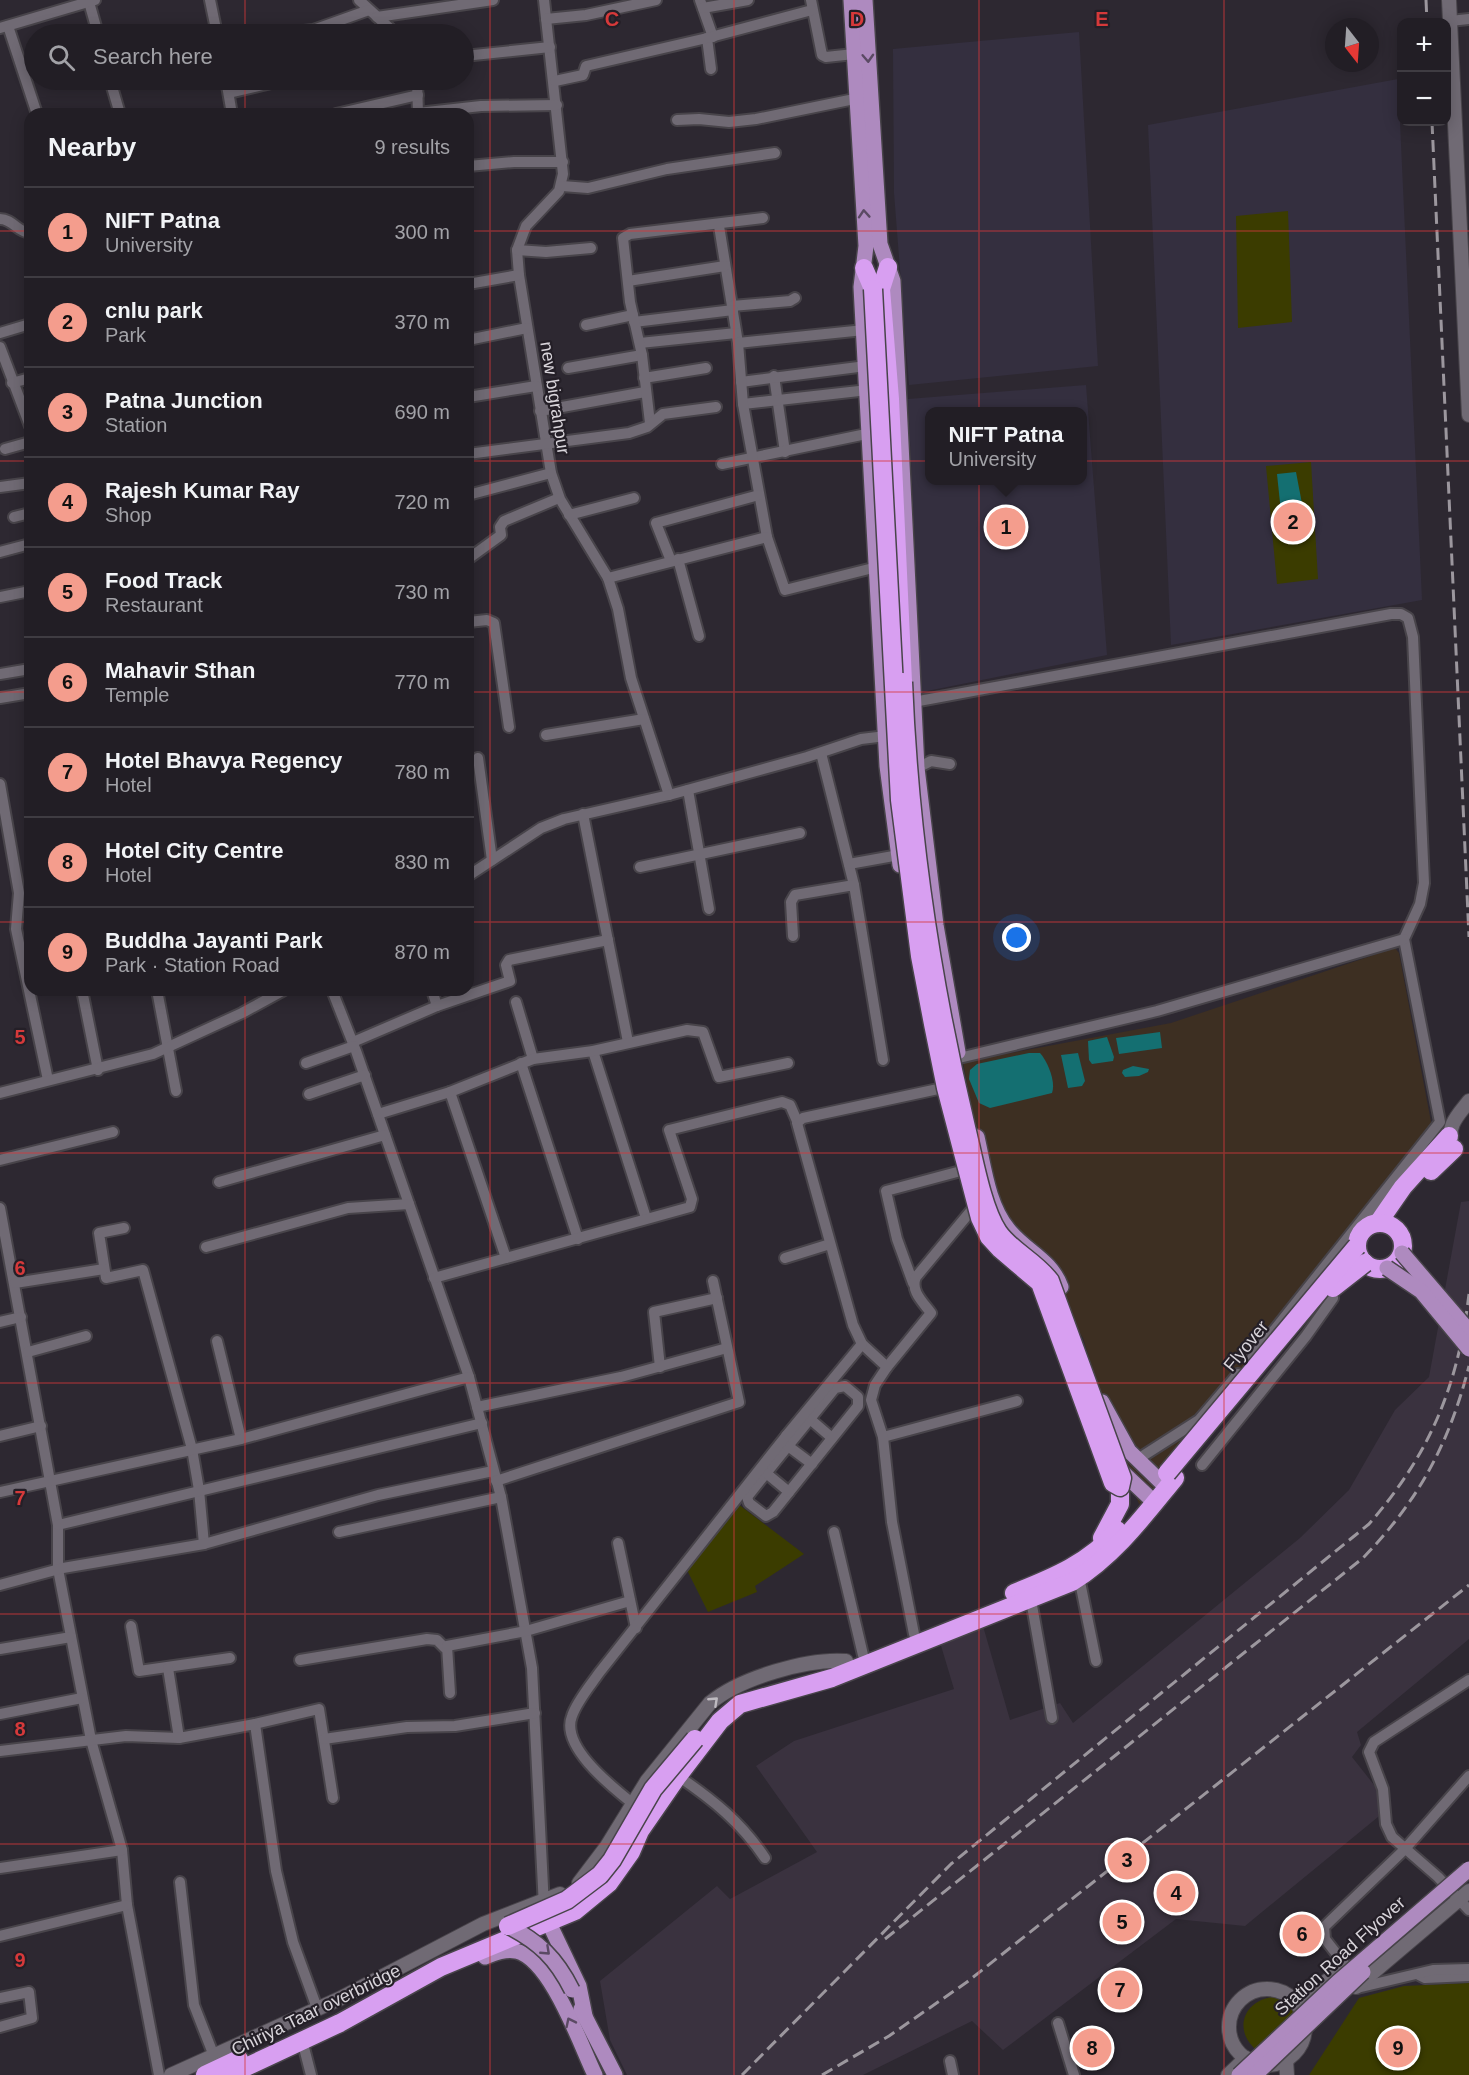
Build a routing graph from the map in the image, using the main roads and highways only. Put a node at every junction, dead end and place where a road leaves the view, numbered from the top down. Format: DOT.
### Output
graph roads {
  1 [pos="851,0"];
  2 [pos="865,0"];
  3 [pos="863,97"];
  4 [pos="873,245"];
  5 [pos="888,267"];
  6 [pos="864,268"];
  7 [pos="877,289"];
  8 [pos="1451,1142"];
  9 [pos="1383,1224"];
  10 [pos="1357,1246"];
  11 [pos="1402,1252"];
  12 [pos="1365,1263"];
  13 [pos="1387,1268"];
  14 [pos="1469,1331"];
  15 [pos="1469,1349"];
  16 [pos="1094,1379"];
  17 [pos="1069,1387"];
  18 [pos="1168,1480"];
  19 [pos="1120,1487"];
  20 [pos="1151,1499"];
  21 [pos="1098,1556"];
  22 [pos="1469,1869"];
  23 [pos="1469,1879"];
  24 [pos="549,1923"];
  25 [pos="508,1926"];
  26 [pos="399,1989"];
  27 [pos="585,2016"];
  28 [pos="1257,2069"];
  29 [pos="205,2075"];
  30 [pos="229,2075"];
  31 [pos="595,2075"];
  32 [pos="615,2075"];
  33 [pos="1239,2075"];
  1 -- 3 [label="main road"];
  2 -- 3 [label="main road, one-way"];
  3 -- 4 [label="main road"];
  4 -- 5 [label="main road"];
  4 -- 6 [label="main road"];
  5 -- 7 [label="highway"];
  5 -- 16 [label="main road"];
  6 -- 7 [label="highway"];
  6 -- 17 [label="main road"];
  7 -- 19 [label="highway, bridge"];
  7 -- 19 [label="highway, bridge"];
  8 -- 9 [label="highway, Flyover"];
  9 -- 10 [label="highway, Flyover"];
  9 -- 11 [label="highway"];
  10 -- 12 [label="highway, bridge"];
  10 -- 18 [label="highway, Flyover, bridge"];
  11 -- 13 [label="highway"];
  11 -- 14 [label="main road, bridge"];
  12 -- 13 [label="highway"];
  12 -- 18 [label="highway, Flyover, bridge"];
  13 -- 15 [label="main road, bridge"];
  16 -- 17 [label="main road"];
  16 -- 18 [label="main road"];
  17 -- 20 [label="main road"];
  18 -- 20 [label="highway"];
  19 -- 21 [label="highway"];
  20 -- 21 [label="highway"];
  21 -- 24 [label="highway"];
  21 -- 25 [label="highway, Chiriya Taar overbridge, bridge"];
  22 -- 33 [label="main road, Station Road Flyover, bridge"];
  23 -- 28 [label="main road, Station Road Flyover, bridge"];
  24 -- 26 [label="highway"];
  24 -- 27 [label="main road"];
  25 -- 27 [label="main road, one-way, bridge"];
  25 -- 29 [label="highway, Chiriya Taar overbridge"];
  26 -- 30 [label="highway, Chiriya Taar overbridge"];
  31 -- 26 [label="main road, Chiriya Taar overbridge, one-way"];
  27 -- 32 [label="main road"];
}
